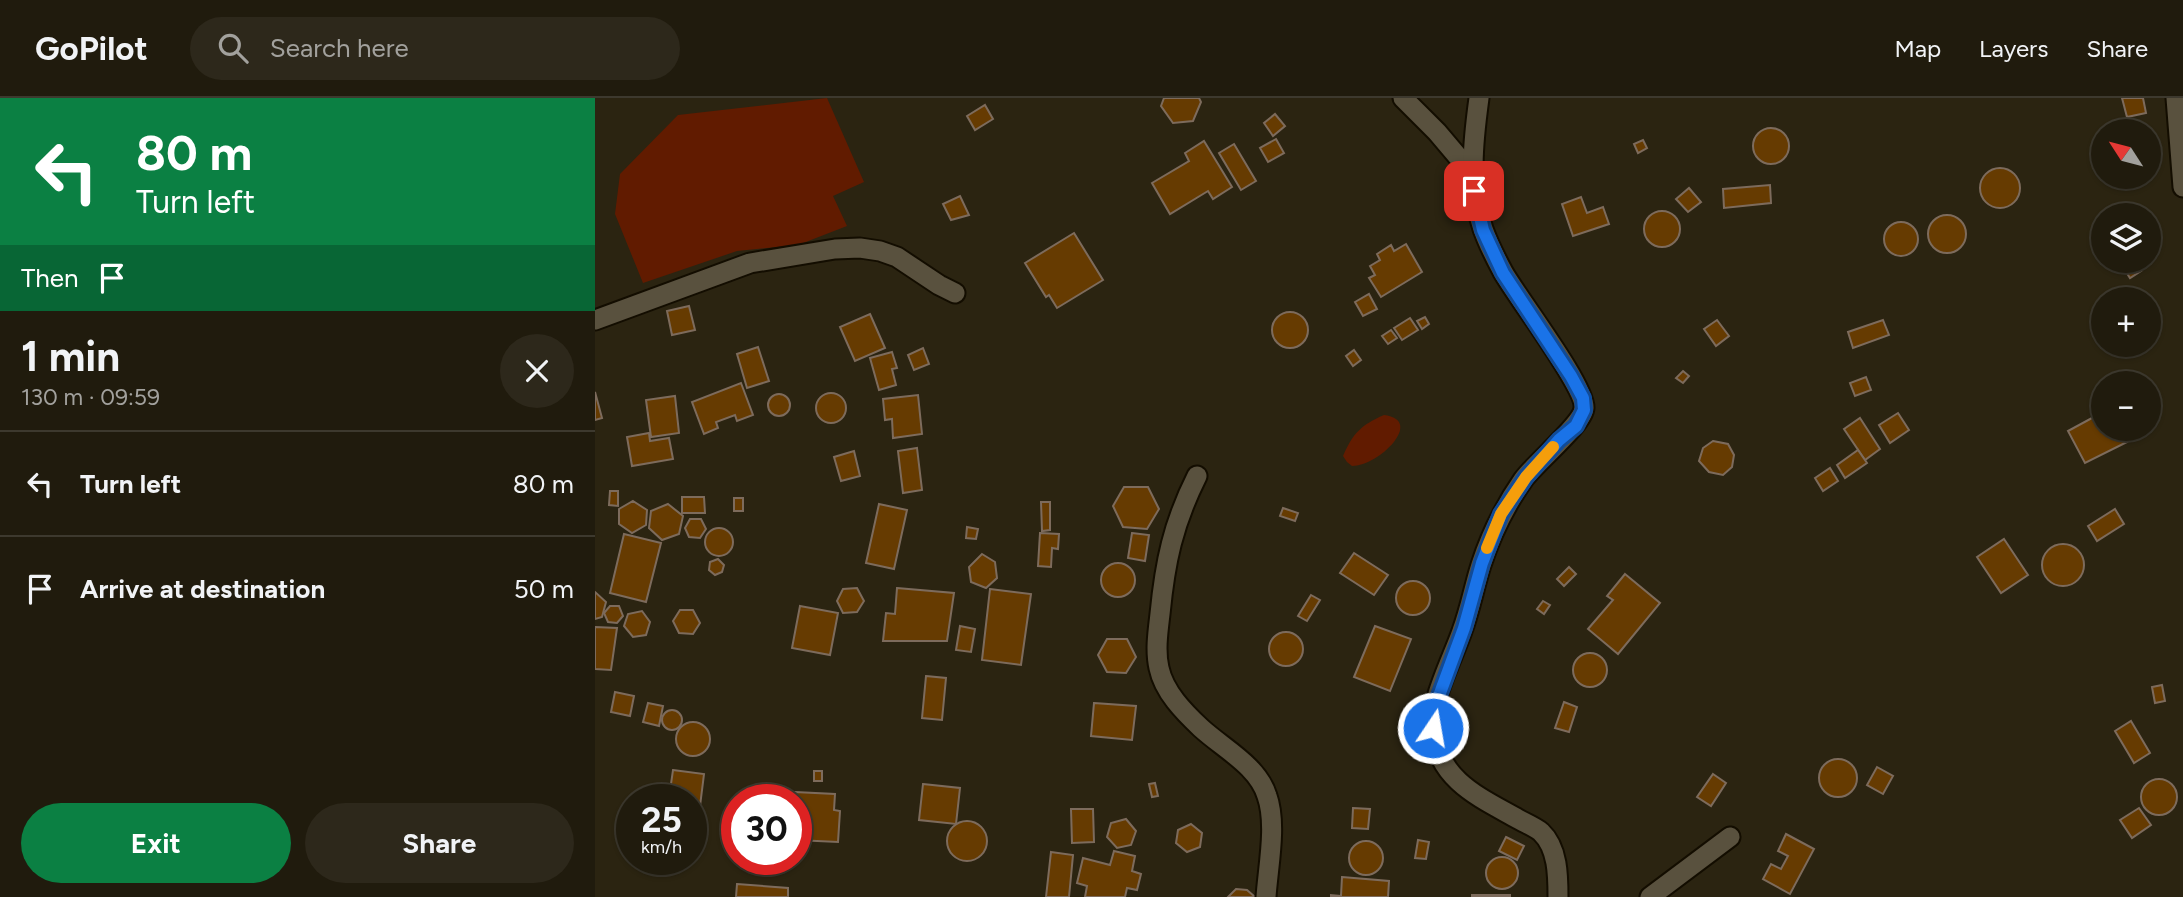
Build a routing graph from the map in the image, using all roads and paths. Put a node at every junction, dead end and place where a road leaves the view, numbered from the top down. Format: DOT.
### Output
graph roads {
  1 [pos="1403,98"];
  2 [pos="1479,98"];
  3 [pos="2176,98"];
  4 [pos="2183,187"];
  5 [pos="1474,191"];
  6 [pos="955,293"];
  7 [pos="595,320"];
  8 [pos="1197,476"];
  9 [pos="1730,837"];
  10 [pos="1266,897"];
  11 [pos="1558,897"];
  12 [pos="1650,897"];
  1 -- 5 [label="street"];
  2 -- 5 [label="street"];
  3 -- 4 [label="street"];
  5 -- 11 [label="street"];
  6 -- 7 [label="street"];
  8 -- 10 [label="street"];
  9 -- 12 [label="street"];
}
